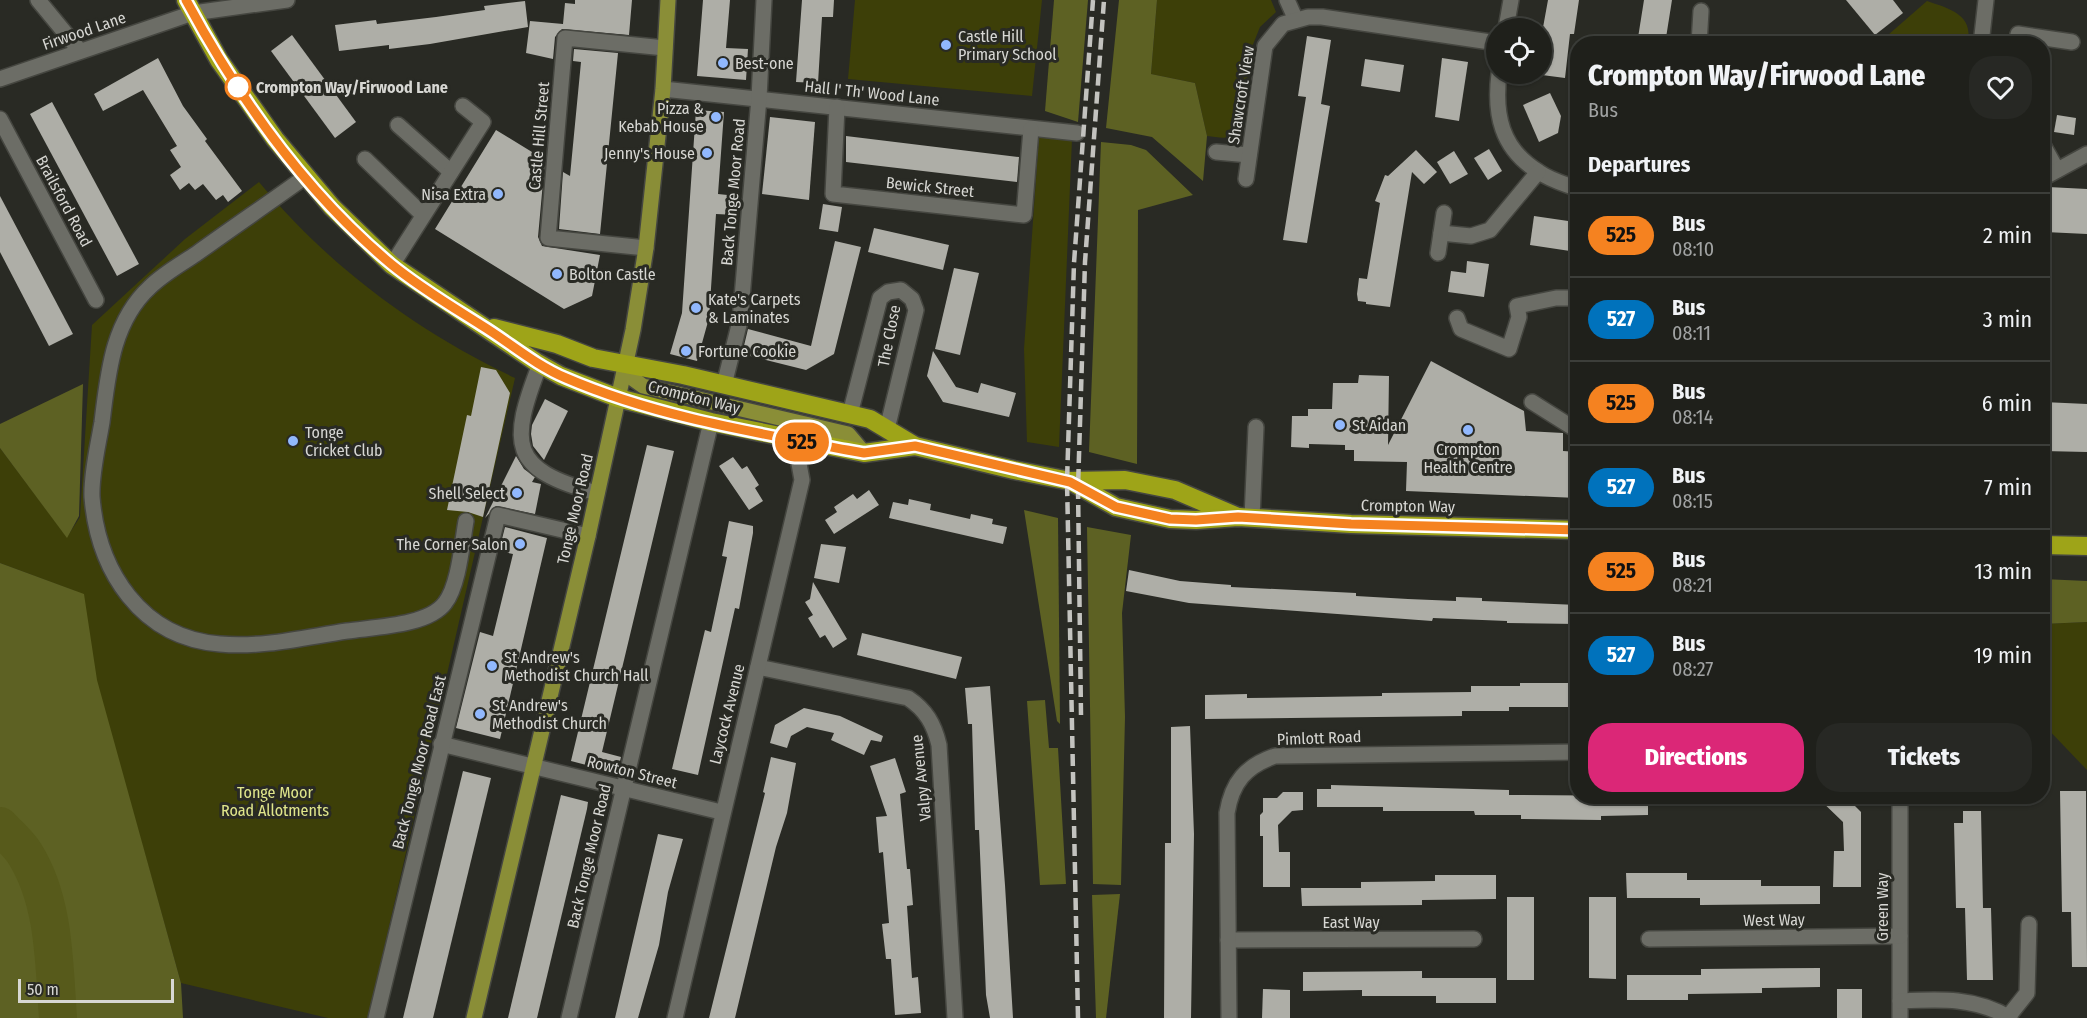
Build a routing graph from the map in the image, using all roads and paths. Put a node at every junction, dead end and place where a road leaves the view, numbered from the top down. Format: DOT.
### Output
graph roads {
  1 [pos="38,0"];
  2 [pos="287,0"];
  3 [pos="668,0"];
  4 [pos="764,0"];
  5 [pos="1287,0"];
  6 [pos="1511,0"];
  7 [pos="1986,0"];
  8 [pos="190,7"];
  9 [pos="1701,11"];
  10 [pos="1508,18"];
  11 [pos="1296,20"];
  12 [pos="2018,34"];
  13 [pos="1699,36"];
  14 [pos="1982,36"];
  15 [pos="2024,36"];
  16 [pos="1486,41"];
  17 [pos="2050,42"];
  18 [pos="2072,42"];
  19 [pos="665,48"];
  20 [pos="80,51"];
  21 [pos="0,79"];
  22 [pos="1498,84"];
  23 [pos="663,89"];
  24 [pos="759,98"];
  25 [pos="463,106"];
  26 [pos="837,107"];
  27 [pos="0,119"];
  28 [pos="398,125"];
  29 [pos="1031,129"];
  30 [pos="1077,132"];
  31 [pos="1216,152"];
  32 [pos="2087,154"];
  33 [pos="1249,155"];
  34 [pos="2050,158"];
  35 [pos="364,159"];
  36 [pos="2057,170"];
  37 [pos="451,172"];
  38 [pos="1538,172"];
  39 [pos="2050,174"];
  40 [pos="305,177"];
  41 [pos="1246,179"];
  42 [pos="1570,186"];
  43 [pos="1444,213"];
  44 [pos="423,215"];
  45 [pos="1441,233"];
  46 [pos="646,248"];
  47 [pos="1438,253"];
  48 [pos="392,265"];
  49 [pos="1570,298"];
  50 [pos="96,300"];
  51 [pos="1457,318"];
  52 [pos="480,324"];
  53 [pos="540,364"];
  54 [pos="627,364"];
  55 [pos="724,385"];
  56 [pos="618,398"];
  57 [pos="1532,402"];
  58 [pos="850,414"];
  59 [pos="791,419"];
  60 [pos="711,423"];
  61 [pos="1570,426"];
  62 [pos="1256,427"];
  63 [pos="887,429"];
  64 [pos="795,440"];
  65 [pos="915,446"];
  66 [pos="864,453"];
  67 [pos="1070,482"];
  68 [pos="597,493"];
  69 [pos="1245,517"];
  70 [pos="466,521"];
  71 [pos="1570,530"];
  72 [pos="588,536"];
  73 [pos="2050,545"];
  74 [pos="2087,546"];
  75 [pos="758,667"];
  76 [pos="441,744"];
  77 [pos="1570,752"];
  78 [pos="534,766"];
  79 [pos="624,788"];
  80 [pos="1900,804"];
  81 [pos="721,812"];
  82 [pos="2029,924"];
  83 [pos="1900,936"];
  84 [pos="1474,939"];
  85 [pos="1649,939"];
  86 [pos="1228,940"];
  87 [pos="1900,1001"];
  88 [pos="2009,1017"];
  89 [pos="376,1018"];
  90 [pos="474,1018"];
  91 [pos="569,1018"];
  92 [pos="675,1018"];
  93 [pos="955,1018"];
  94 [pos="1229,1018"];
  95 [pos="1900,1018"];
  1 -- 20 [label="street"];
  2 -- 8 [label="street, Firwood Lane"];
  3 -- 19 [label="main road, Tonge Moor Road"];
  4 -- 24 [label="street, Back Tonge Moor Road"];
  5 -- 11 [label="street"];
  6 -- 10 [label="street"];
  7 -- 14 [label="street"];
  8 -- 20 [label="street, Firwood Lane"];
  8 -- 40 [label="highway, Crompton Way"];
  9 -- 13 [label="street"];
  11 -- 16 [label="street, Shawcroft View"];
  11 -- 33 [label="street, Shawcroft View"];
  12 -- 15 [label="street"];
  17 -- 18 [label="street"];
  19 -- 23 [label="main road, Tonge Moor Road"];
  19 -- 46 [label="street, Castle Hill Street"];
  20 -- 21 [label="street, Firwood Lane"];
  22 -- 38 [label="street"];
  23 -- 24 [label="street, Hall I' Th' Wood Lane"];
  23 -- 46 [label="main road, Tonge Moor Road"];
  24 -- 26 [label="street, Hall I' Th' Wood Lane"];
  24 -- 55 [label="street, Back Tonge Moor Road"];
  25 -- 37 [label="street"];
  26 -- 29 [label="street, Hall I' Th' Wood Lane"];
  26 -- 29 [label="street, Bewick Street"];
  27 -- 50 [label="street, Brailsford Road"];
  28 -- 37 [label="street"];
  29 -- 30 [label="street, Hall I' Th' Wood Lane"];
  31 -- 33 [label="street, Shawcroft View"];
  32 -- 36 [label="street"];
  33 -- 41 [label="street, Shawcroft View"];
  34 -- 36 [label="street"];
  35 -- 44 [label="street"];
  36 -- 39 [label="street"];
  37 -- 44 [label="street"];
  38 -- 42 [label="street"];
  38 -- 45 [label="street"];
  40 -- 48 [label="highway, Crompton Way"];
  40 -- 70 [label="street"];
  43 -- 45 [label="street"];
  44 -- 48 [label="street"];
  45 -- 47 [label="street"];
  46 -- 54 [label="main road, Tonge Moor Road"];
  48 -- 52 [label="highway, Crompton Way"];
  49 -- 51 [label="street"];
  52 -- 53 [label="highway, Crompton Way"];
  52 -- 54 [label="highway, Crompton Way"];
  53 -- 56 [label="highway, Crompton Way"];
  53 -- 68 [label="street"];
  54 -- 55 [label="highway, Crompton Way"];
  54 -- 56 [label="main road, Tonge Moor Road"];
  54 -- 59 [label="main road"];
  55 -- 58 [label="highway, Crompton Way"];
  56 -- 60 [label="highway, Crompton Way"];
  56 -- 68 [label="main road, Tonge Moor Road"];
  57 -- 61 [label="street"];
  58 -- 63 [label="highway, Crompton Way"];
  58 -- 63 [label="street, The Close"];
  59 -- 64 [label="street, Laycock Avenue"];
  59 -- 66 [label="main road"];
  60 -- 64 [label="highway, Crompton Way"];
  60 -- 79 [label="street, Back Tonge Moor Road"];
  62 -- 69 [label="street"];
  63 -- 65 [label="highway, Crompton Way"];
  64 -- 66 [label="highway, Crompton Way"];
  64 -- 75 [label="street, Laycock Avenue"];
  65 -- 66 [label="highway, Crompton Way"];
  65 -- 67 [label="highway, Crompton Way"];
  67 -- 69 [label="highway, Crompton Way"];
  67 -- 69 [label="highway, Crompton Way"];
  68 -- 72 [label="main road, Tonge Moor Road"];
  69 -- 71 [label="highway, Crompton Way"];
  72 -- 76 [label="street, Back Tonge Moor Road East"];
  72 -- 78 [label="main road, Tonge Moor Road"];
  73 -- 74 [label="highway"];
  75 -- 81 [label="street, Laycock Avenue"];
  75 -- 93 [label="street, Valpy Avenue"];
  76 -- 78 [label="street, Rowton Street"];
  76 -- 89 [label="street, Back Tonge Moor Road East"];
  77 -- 86 [label="street, Pimlott Road"];
  78 -- 79 [label="street, Rowton Street"];
  78 -- 90 [label="main road, Tonge Moor Road"];
  79 -- 81 [label="street, Rowton Street"];
  79 -- 91 [label="street, Back Tonge Moor Road"];
  80 -- 83 [label="street, Green Way"];
  81 -- 92 [label="street, Laycock Avenue"];
  82 -- 88 [label="street"];
  83 -- 85 [label="street, West Way"];
  83 -- 87 [label="street, Green Way"];
  84 -- 86 [label="street, East Way"];
  86 -- 94 [label="street, Pimlott Road"];
  87 -- 88 [label="street"];
  87 -- 95 [label="street, Green Way"];
}
